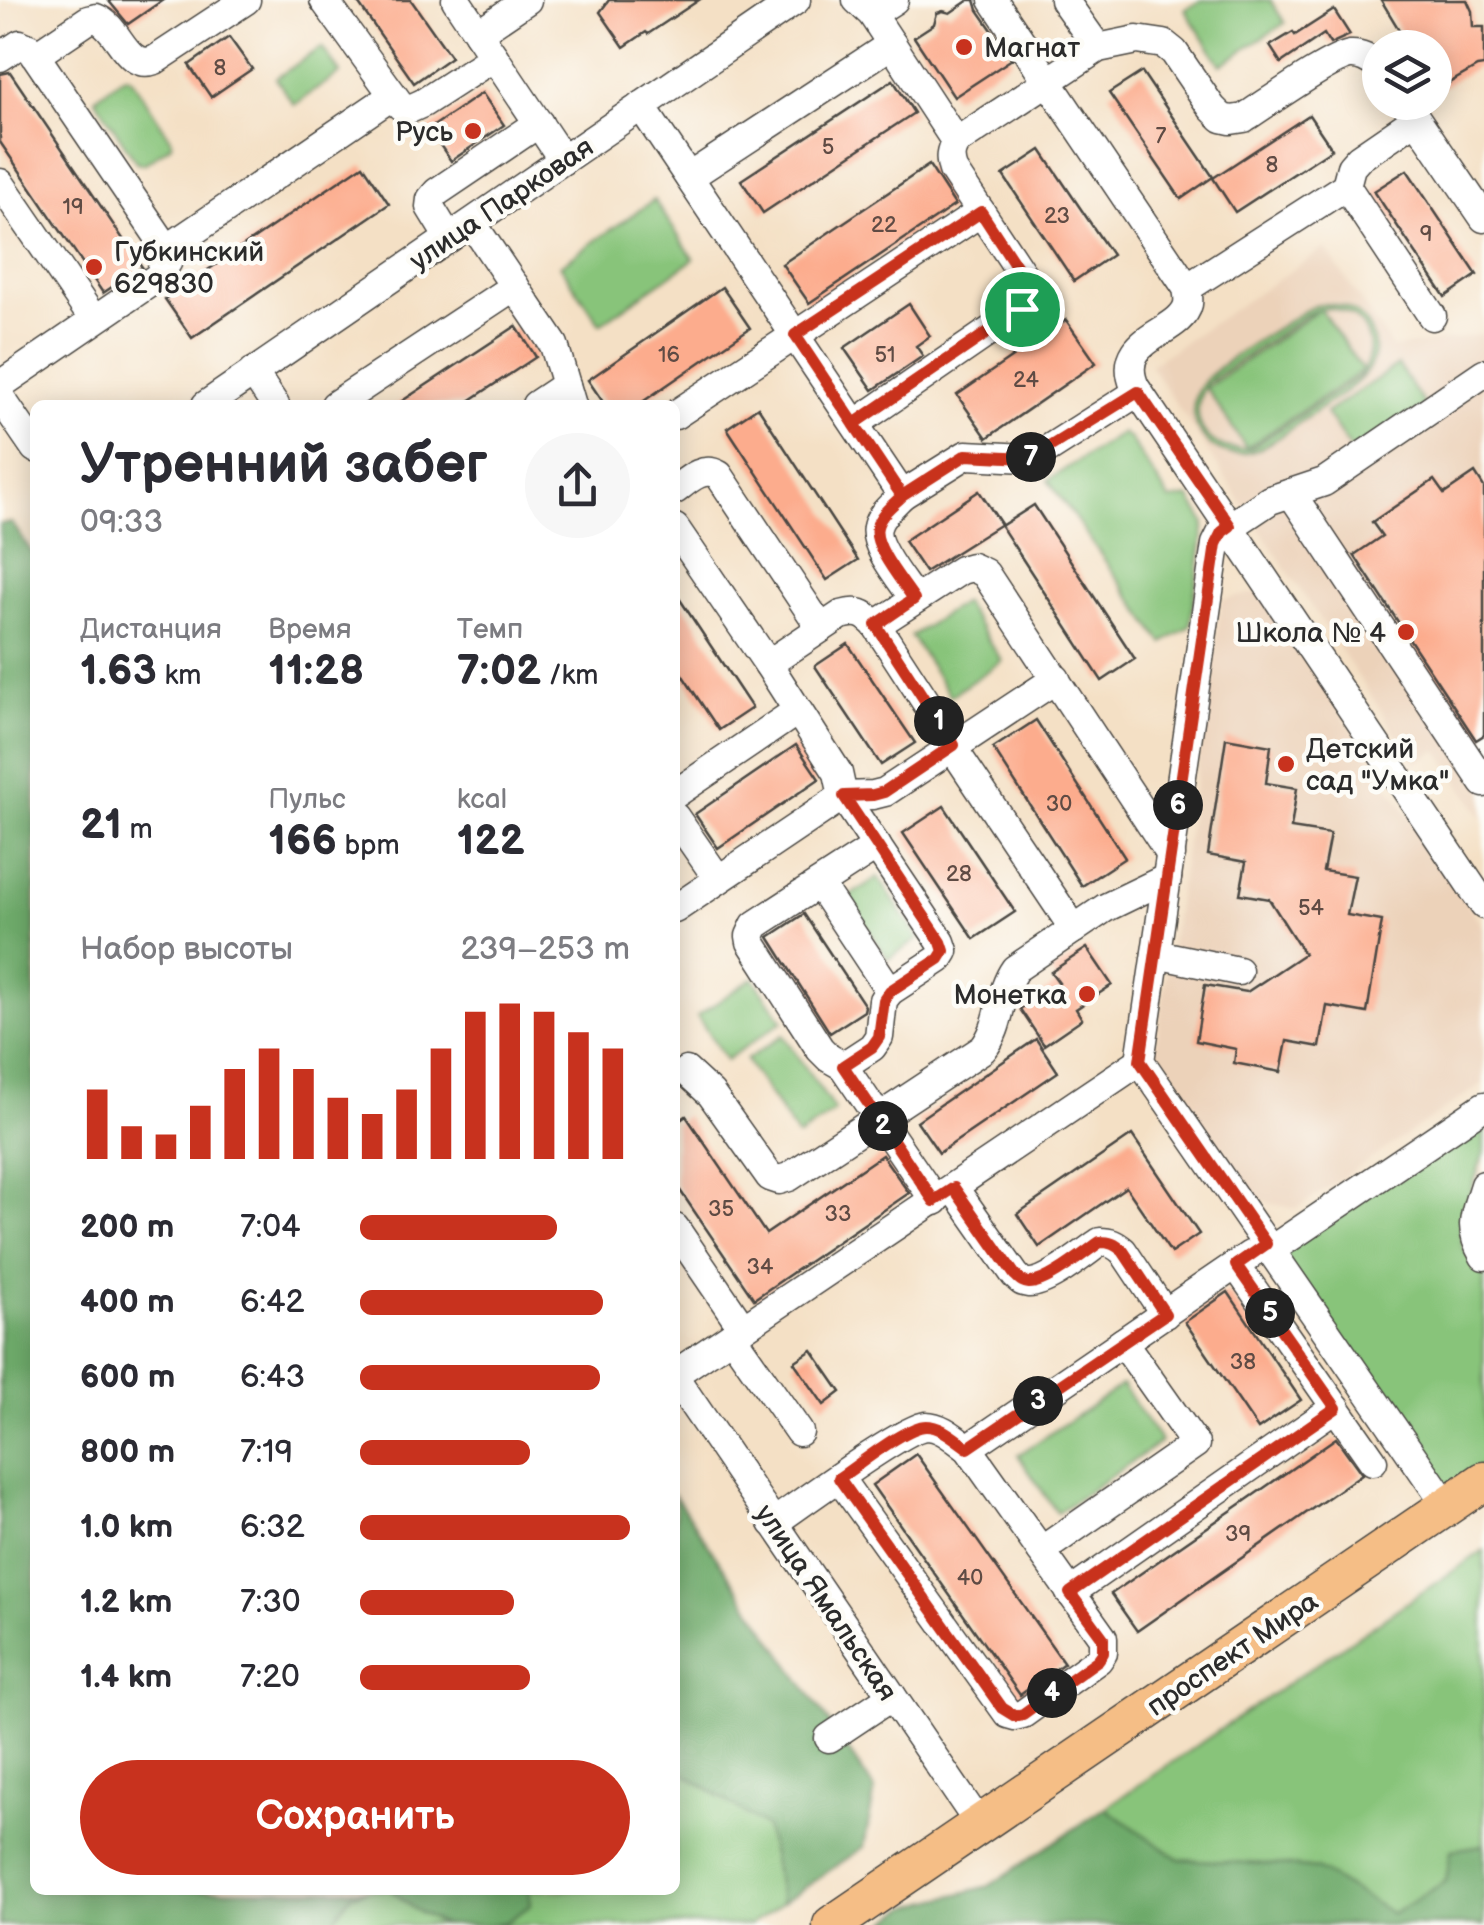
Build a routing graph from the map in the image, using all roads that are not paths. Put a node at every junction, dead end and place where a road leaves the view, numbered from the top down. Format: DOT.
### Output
graph roads {
  1 [pos="246,0"];
  2 [pos="324,0"];
  3 [pos="456,0"];
  4 [pos="527,0"];
  5 [pos="796,0"];
  6 [pos="992,0"];
  7 [pos="1064,0"];
  8 [pos="874,5"];
  9 [pos="478,33"];
  10 [pos="892,44"];
  11 [pos="1098,48"];
  12 [pos="36,55"];
  13 [pos="0,56"];
  14 [pos="494,56"];
  15 [pos="1362,56"];
  16 [pos="1048,82"];
  17 [pos="392,96"];
  18 [pos="642,106"];
  19 [pos="1400,120"];
  20 [pos="1416,120"];
  21 [pos="538,123"];
  22 [pos="956,142"];
  23 [pos="563,160"];
  24 [pos="690,178"];
  25 [pos="0,183"];
  26 [pos="1346,186"];
  27 [pos="981,212"];
  28 [pos="1484,218"];
  29 [pos="460,230"];
  30 [pos="167,248"];
  31 [pos="515,286"];
  32 [pos="1187,288"];
  33 [pos="1432,316"];
  34 [pos="94,320"];
  35 [pos="795,335"];
  36 [pos="253,372"];
  37 [pos="1484,374"];
  38 [pos="0,384"];
  39 [pos="1138,392"];
  40 [pos="569,395"];
  41 [pos="0,397"];
  42 [pos="213,400"];
  43 [pos="273,400"];
  44 [pos="342,400"];
  45 [pos="680,413"];
  46 [pos="854,424"];
  47 [pos="30,441"];
  48 [pos="680,487"];
  49 [pos="1291,492"];
  50 [pos="902,496"];
  51 [pos="1230,526"];
  52 [pos="680,538"];
  53 [pos="914,599"];
  54 [pos="876,625"];
  55 [pos="821,628"];
  56 [pos="768,664"];
  57 [pos="1056,679"];
  58 [pos="797,711"];
  59 [pos="953,746"];
  60 [pos="1484,783"];
  61 [pos="680,791"];
  62 [pos="844,796"];
  63 [pos="680,824"];
  64 [pos="877,846"];
  65 [pos="1169,867"];
  66 [pos="718,879"];
  67 [pos="819,884"];
  68 [pos="1484,905"];
  69 [pos="680,906"];
  70 [pos="1074,929"];
  71 [pos="1156,954"];
  72 [pos="1238,970"];
  73 [pos="890,991"];
  74 [pos="1140,1061"];
  75 [pos="843,1066"];
  76 [pos="680,1070"];
  77 [pos="1484,1106"];
  78 [pos="878,1118"];
  79 [pos="1484,1185"];
  80 [pos="944,1194"];
  81 [pos="680,1236"];
  82 [pos="1269,1247"];
  83 [pos="1484,1256"];
  84 [pos="1236,1265"];
  85 [pos="1165,1314"];
  86 [pos="738,1332"];
  87 [pos="1123,1342"];
  88 [pos="680,1373"];
  89 [pos="680,1384"];
  90 [pos="1336,1408"];
  91 [pos="799,1432"];
  92 [pos="968,1448"];
  93 [pos="1373,1460"];
  94 [pos="839,1478"];
  95 [pos="1484,1481"];
  96 [pos="1447,1506"];
  97 [pos="773,1523"];
  98 [pos="1040,1551"];
  99 [pos="1070,1593"];
  100 [pos="892,1696"];
  101 [pos="829,1738"];
  102 [pos="980,1824"];
  103 [pos="832,1925"];
  1 -- 12 [label="street"];
  2 -- 17 [label="street"];
  3 -- 9 [label="street"];
  4 -- 9 [label="street"];
  5 -- 18 [label="street, улица Парковая"];
  6 -- 16 [label="street"];
  7 -- 11 [label="street"];
  8 -- 10 [label="street"];
  9 -- 14 [label="street"];
  10 -- 22 [label="street"];
  10 -- 24 [label="street"];
  11 -- 15 [label="street"];
  11 -- 16 [label="street"];
  12 -- 13 [label="street"];
  12 -- 30 [label="street"];
  14 -- 17 [label="street"];
  14 -- 21 [label="street"];
  16 -- 22 [label="street"];
  16 -- 32 [label="street"];
  17 -- 30 [label="street"];
  18 -- 23 [label="street, улица Парковая"];
  18 -- 24 [label="street"];
  19 -- 26 [label="street"];
  20 -- 28 [label="street"];
  21 -- 23 [label="street"];
  21 -- 29 [label="street"];
  22 -- 27 [label="street"];
  23 -- 29 [label="street, улица Парковая"];
  24 -- 35 [label="street"];
  25 -- 34 [label="street"];
  26 -- 32 [label="street"];
  26 -- 33 [label="street"];
  27 -- 35 [label="street"];
  27 -- 46 [label="street"];
  29 -- 31 [label="street"];
  29 -- 36 [label="street, улица Парковая"];
  30 -- 34 [label="street"];
  31 -- 40 [label="street"];
  31 -- 44 [label="street"];
  32 -- 39 [label="street"];
  34 -- 38 [label="street"];
  35 -- 45 [label="street"];
  35 -- 46 [label="street"];
  36 -- 42 [label="street, улица Парковая"];
  36 -- 43 [label="street"];
  37 -- 49 [label="street"];
  39 -- 50 [label="street"];
  39 -- 51 [label="street"];
  41 -- 47 [label="street"];
  46 -- 50 [label="street"];
  48 -- 55 [label="street"];
  49 -- 51 [label="street"];
  49 -- 60 [label="street"];
  50 -- 53 [label="street"];
  51 -- 65 [label="street"];
  51 -- 68 [label="street"];
  52 -- 56 [label="street"];
  53 -- 54 [label="street"];
  53 -- 57 [label="street"];
  54 -- 55 [label="street"];
  54 -- 59 [label="street"];
  55 -- 56 [label="street"];
  56 -- 58 [label="street"];
  57 -- 59 [label="street"];
  57 -- 65 [label="street"];
  58 -- 61 [label="street"];
  58 -- 62 [label="street"];
  59 -- 62 [label="street"];
  59 -- 70 [label="street"];
  62 -- 64 [label="street"];
  62 -- 66 [label="street"];
  63 -- 66 [label="street"];
  64 -- 67 [label="street"];
  64 -- 73 [label="street"];
  65 -- 70 [label="street"];
  65 -- 71 [label="street"];
  66 -- 69 [label="street"];
  67 -- 73 [label="street"];
  67 -- 75 [label="street"];
  70 -- 78 [label="street"];
  71 -- 72 [label="street"];
  71 -- 74 [label="street"];
  73 -- 75 [label="street"];
  74 -- 80 [label="street"];
  74 -- 82 [label="street"];
  75 -- 78 [label="street"];
  76 -- 78 [label="street"];
  77 -- 82 [label="street"];
  78 -- 80 [label="street"];
  79 -- 83 [label="street"];
  80 -- 85 [label="street"];
  80 -- 86 [label="street"];
  81 -- 86 [label="street"];
  82 -- 84 [label="street"];
  82 -- 96 [label="street"];
  84 -- 85 [label="street"];
  84 -- 90 [label="street"];
  85 -- 87 [label="street"];
  86 -- 88 [label="street"];
  86 -- 91 [label="street"];
  87 -- 92 [label="street"];
  87 -- 98 [label="street"];
  89 -- 97 [label="street, улица Ямальская"];
  90 -- 93 [label="street"];
  90 -- 99 [label="street"];
  92 -- 94 [label="street"];
  92 -- 98 [label="street"];
  94 -- 97 [label="street"];
  94 -- 99 [label="street"];
  95 -- 96 [label="main road, проспект Мира"];
  96 -- 102 [label="main road, проспект Мира"];
  97 -- 100 [label="street, улица Ямальская"];
  98 -- 99 [label="street"];
  100 -- 101 [label="street"];
  100 -- 102 [label="street, улица Ямальская"];
  102 -- 103 [label="main road, проспект Мира"];
}
